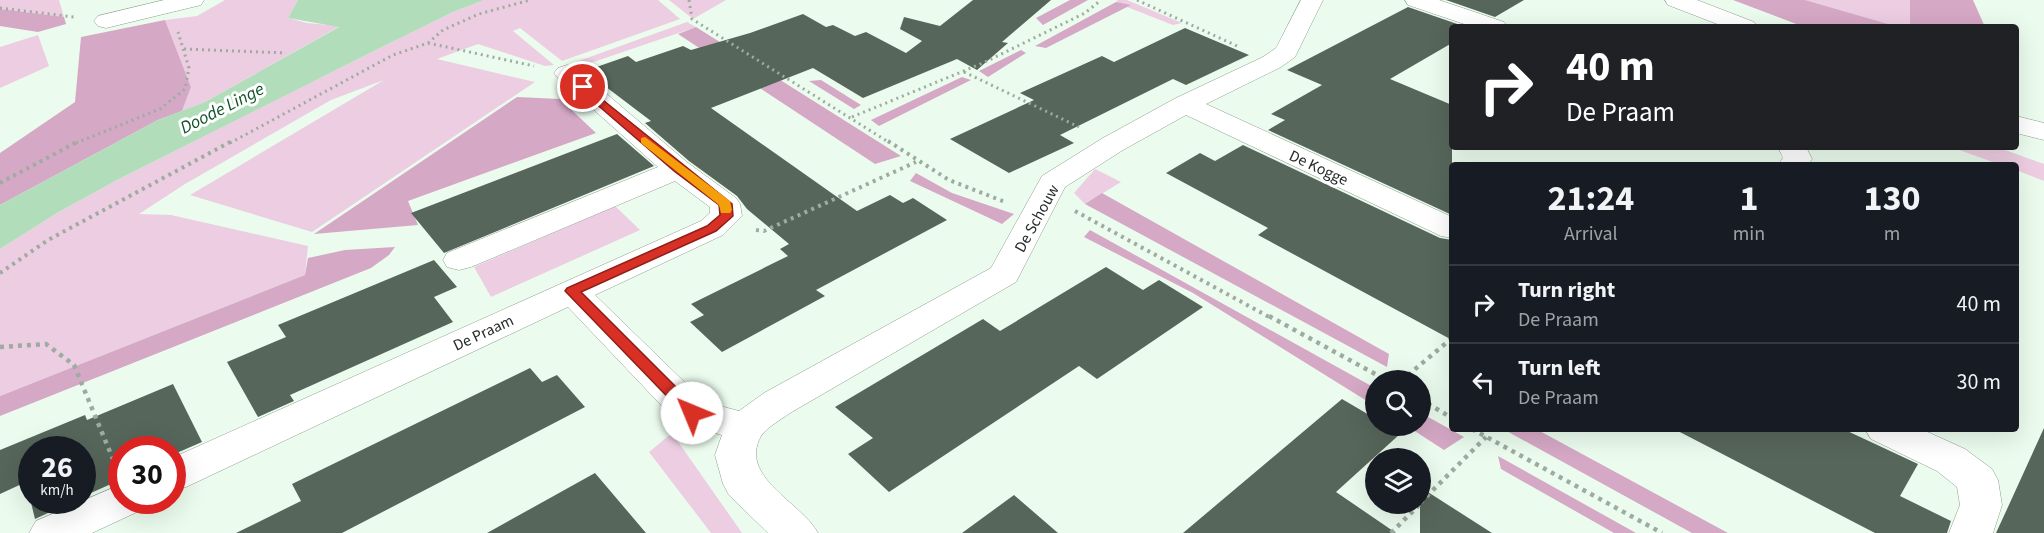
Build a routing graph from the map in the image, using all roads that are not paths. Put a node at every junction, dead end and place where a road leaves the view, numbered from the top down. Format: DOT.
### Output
graph roads {
  1 [pos="193,0"];
  2 [pos="1312,0"];
  3 [pos="1416,0"];
  4 [pos="1676,0"];
  5 [pos="106,21"];
  6 [pos="1487,24"];
  7 [pos="1738,24"];
  8 [pos="567,74"];
  9 [pos="1185,104"];
  10 [pos="2019,125"];
  11 [pos="2044,132"];
  12 [pos="678,168"];
  13 [pos="1449,228"];
  14 [pos="459,260"];
  15 [pos="572,291"];
  16 [pos="745,427"];
  17 [pos="1891,432"];
  18 [pos="186,470"];
  19 [pos="108,492"];
  20 [pos="51,533"];
  21 [pos="796,533"];
  22 [pos="1971,533"];
  1 -- 5 [label="street"];
  2 -- 9 [label="street, De Schouw"];
  3 -- 6 [label="street"];
  4 -- 7 [label="street"];
  8 -- 12 [label="street"];
  9 -- 13 [label="street, De Kogge"];
  9 -- 16 [label="street, De Schouw"];
  10 -- 11 [label="street"];
  12 -- 14 [label="street"];
  12 -- 15 [label="street, De Praam"];
  15 -- 16 [label="street"];
  15 -- 18 [label="street, De Praam"];
  16 -- 21 [label="street"];
  17 -- 22 [label="street"];
  19 -- 20 [label="street"];
}
